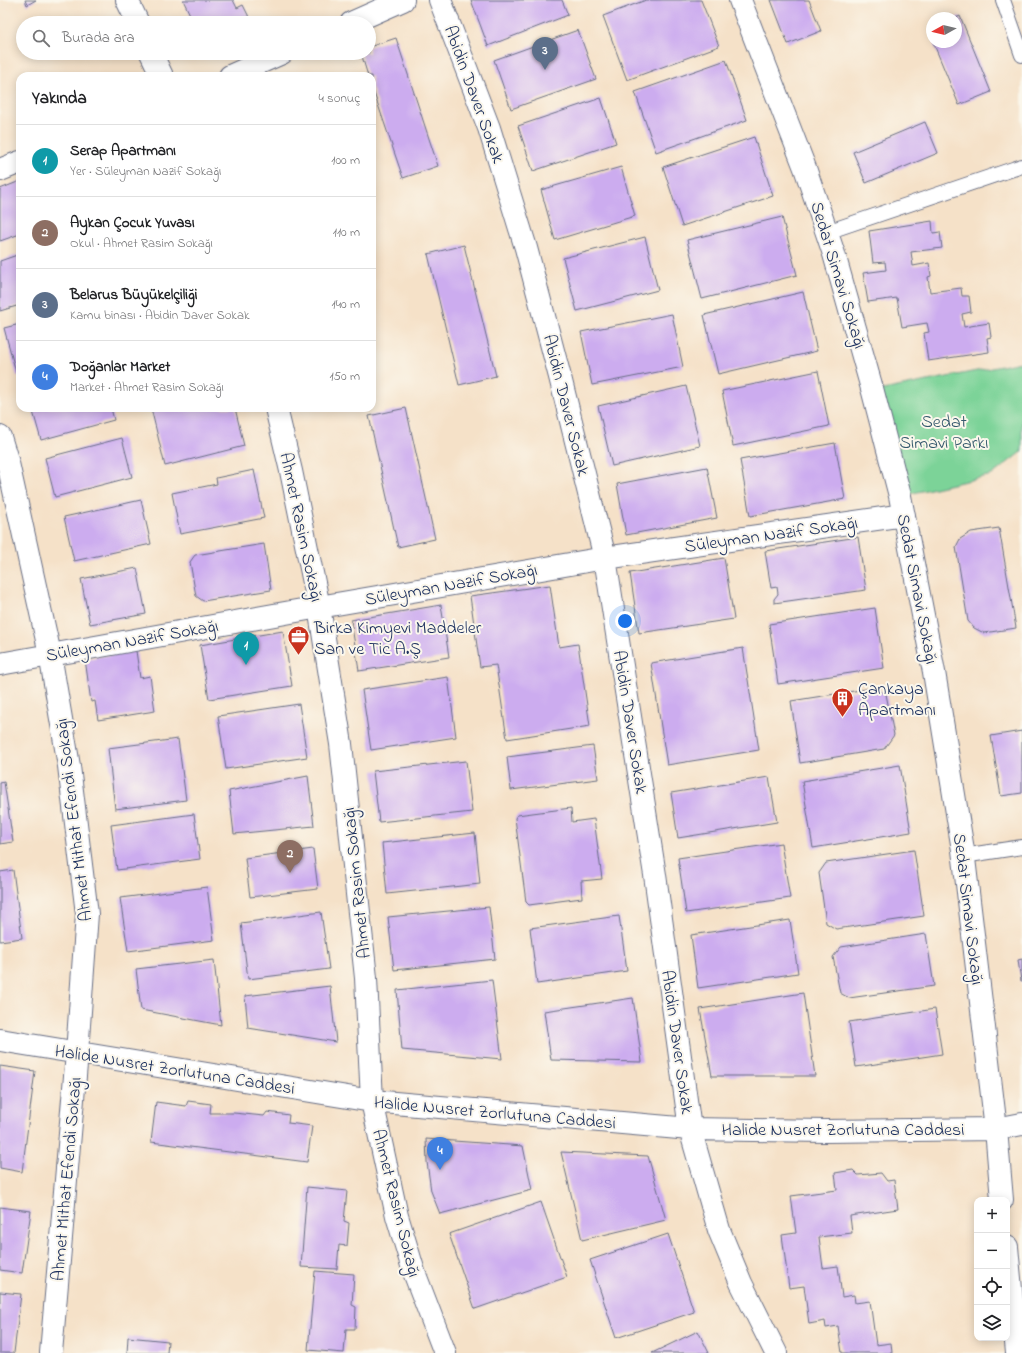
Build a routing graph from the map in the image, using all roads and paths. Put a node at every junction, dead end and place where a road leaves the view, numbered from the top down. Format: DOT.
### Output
graph roads {
  1 [pos="127,0"];
  2 [pos="404,0"];
  3 [pos="440,0"];
  4 [pos="740,0"];
  5 [pos="1003,0"];
  6 [pos="135,16"];
  7 [pos="367,16"];
  8 [pos="1022,54"];
  9 [pos="154,60"];
  10 [pos="266,60"];
  11 [pos="160,72"];
  12 [pos="239,72"];
  13 [pos="16,164"];
  14 [pos="1022,166"];
  15 [pos="0,170"];
  16 [pos="827,232"];
  17 [pos="277,412"];
  18 [pos="0,437"];
  19 [pos="904,515"];
  20 [pos="605,558"];
  21 [pos="319,607"];
  22 [pos="50,654"];
  23 [pos="0,664"];
  24 [pos="1022,847"];
  25 [pos="963,856"];
  26 [pos="0,1040"];
  27 [pos="77,1053"];
  28 [pos="372,1101"];
  29 [pos="1022,1124"];
  30 [pos="690,1129"];
  31 [pos="996,1129"];
  32 [pos="1002,1197"];
  33 [pos="1009,1269"];
  34 [pos="51,1353"];
  35 [pos="445,1353"];
  36 [pos="776,1353"];
  37 [pos="1017,1353"];
  1 -- 6 [label="street"];
  2 -- 7 [label="street"];
  3 -- 20 [label="street, Abidin Daver Sokak"];
  4 -- 16 [label="street, Sedat Simavi Sokağı"];
  5 -- 8 [label="lane"];
  9 -- 11 [label="street"];
  10 -- 12 [label="street"];
  13 -- 15 [label="street"];
  14 -- 16 [label="lane"];
  16 -- 19 [label="street, Sedat Simavi Sokağı"];
  17 -- 21 [label="street, Ahmet Rasim Sokağı"];
  18 -- 22 [label="street, Ahmet Mithat Efendi Sokağı"];
  19 -- 20 [label="street, Süleyman Nazif Sokağı"];
  19 -- 25 [label="street, Sedat Simavi Sokağı"];
  20 -- 21 [label="street, Süleyman Nazif Sokağı"];
  20 -- 30 [label="street, Abidin Daver Sokak"];
  21 -- 22 [label="street, Süleyman Nazif Sokağı"];
  21 -- 28 [label="street, Ahmet Rasim Sokağı"];
  22 -- 23 [label="street, Süleyman Nazif Sokağı"];
  22 -- 27 [label="street, Ahmet Mithat Efendi Sokağı"];
  24 -- 25 [label="lane"];
  25 -- 31 [label="street, Sedat Simavi Sokağı"];
  26 -- 27 [label="street, Halide Nusret Zorlutuna Caddesi"];
  27 -- 28 [label="street, Halide Nusret Zorlutuna Caddesi"];
  27 -- 34 [label="street, Ahmet Mithat Efendi Sokağı"];
  28 -- 30 [label="street, Halide Nusret Zorlutuna Caddesi"];
  28 -- 35 [label="street, Ahmet Rasim Sokağı"];
  29 -- 31 [label="street, Halide Nusret Zorlutuna Caddesi"];
  30 -- 31 [label="street, Halide Nusret Zorlutuna Caddesi"];
  30 -- 36 [label="street, Abidin Daver Sokak"];
  31 -- 32 [label="street, Sedat Simavi Sokağı"];
  33 -- 37 [label="street"];
}
